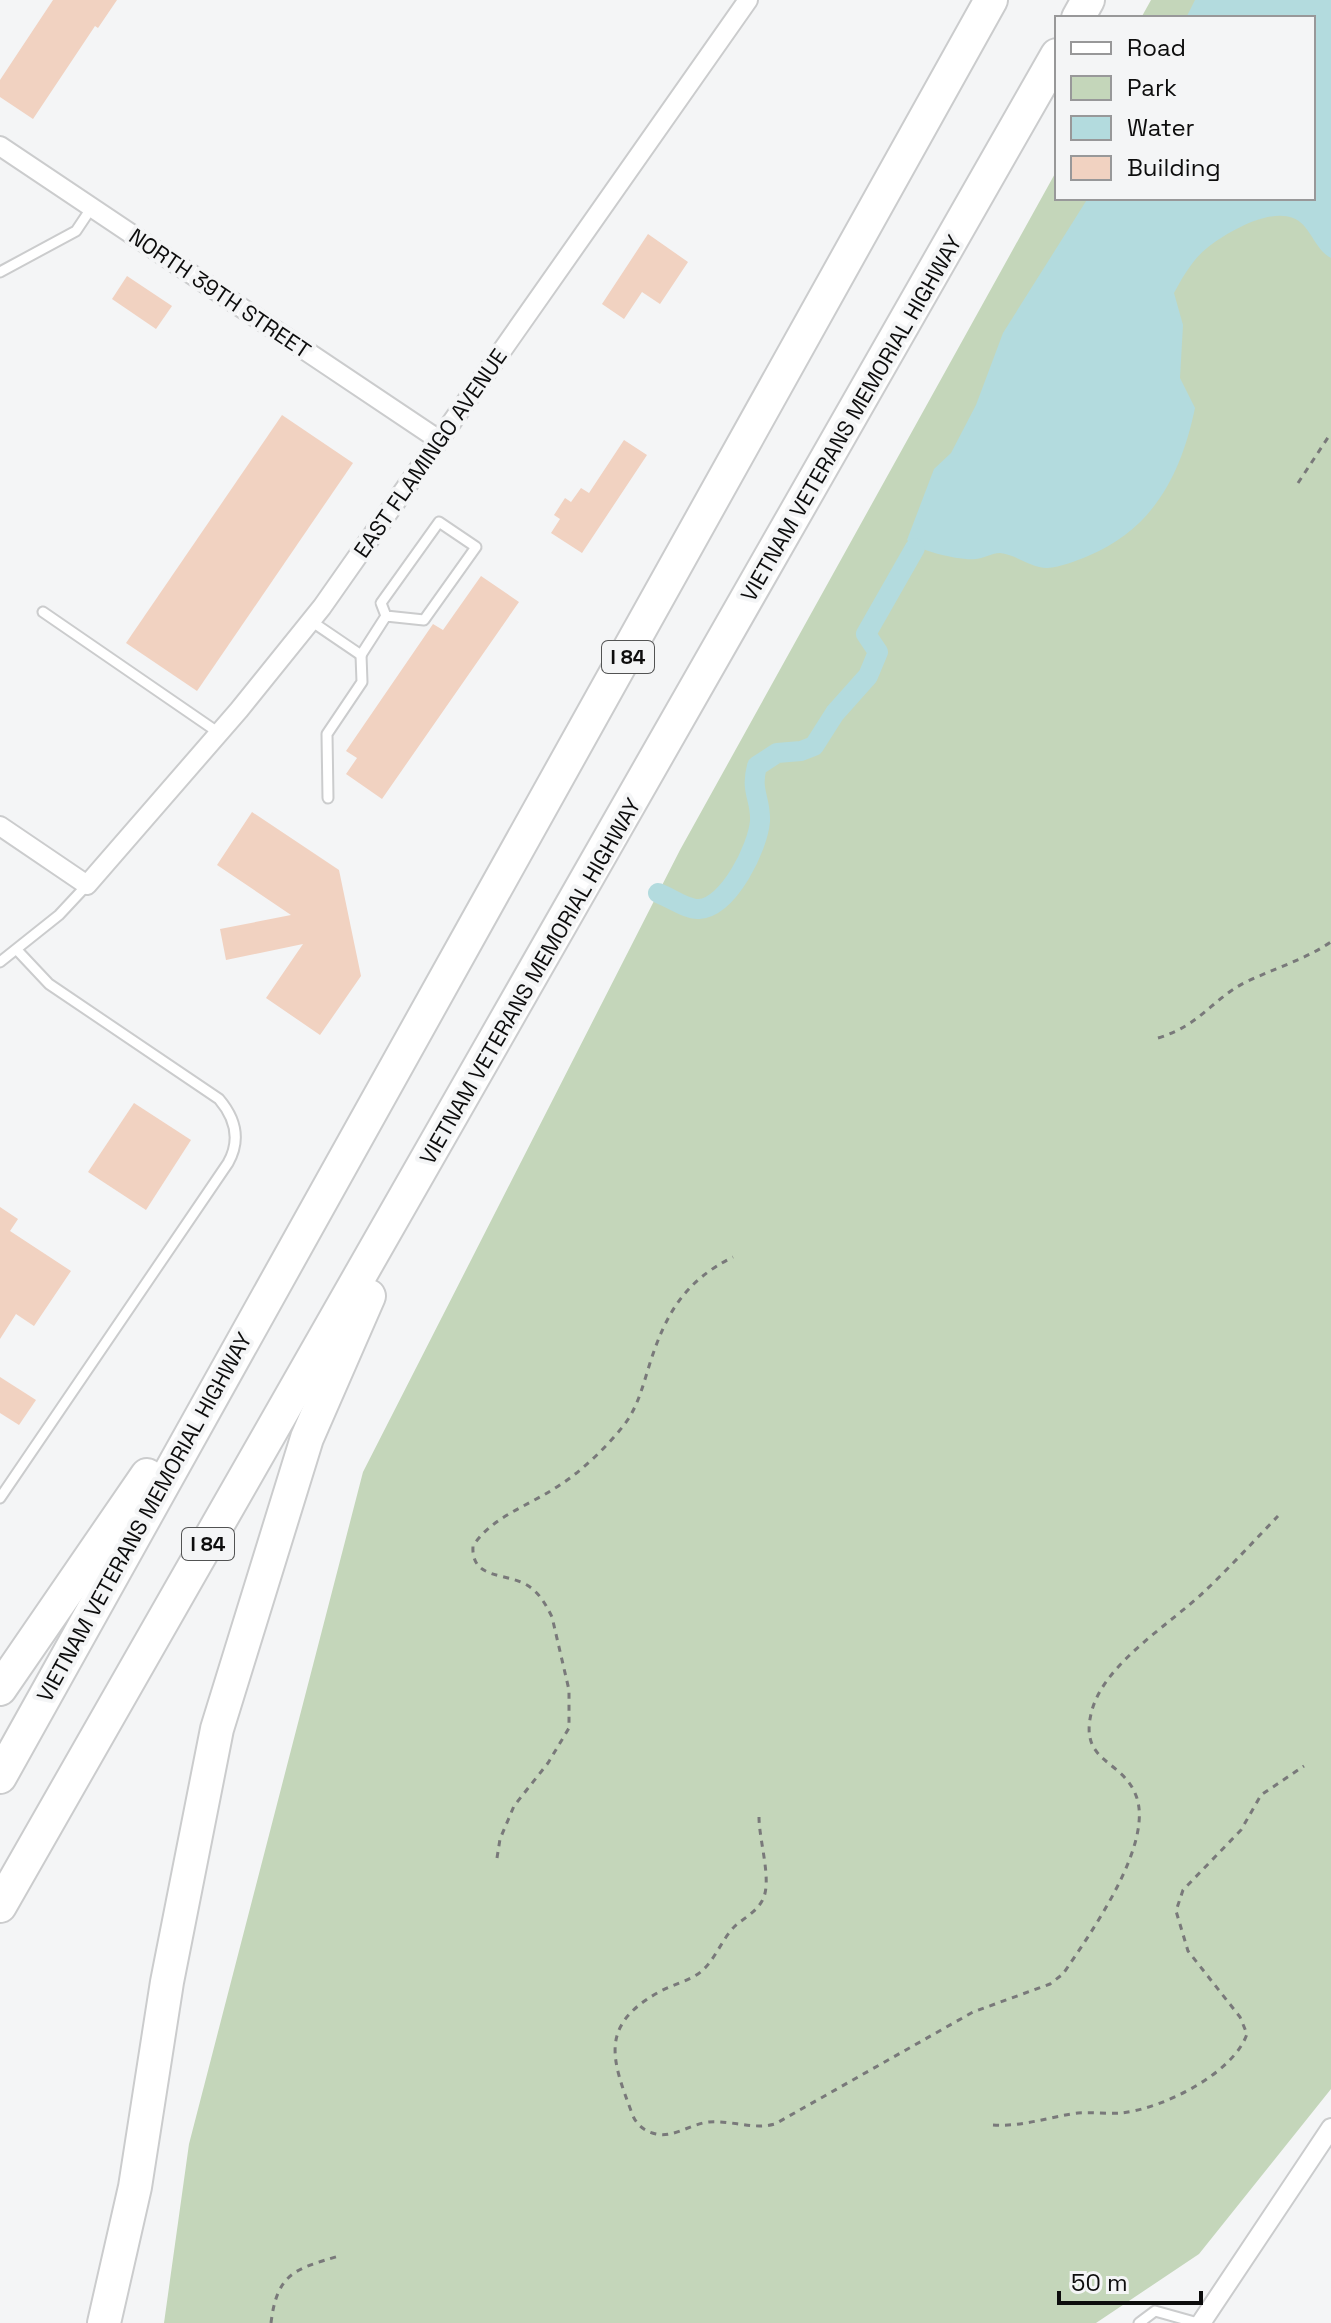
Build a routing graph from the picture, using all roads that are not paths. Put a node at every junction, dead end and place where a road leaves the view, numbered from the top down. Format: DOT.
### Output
graph roads {
  1 [pos="748,0"];
  2 [pos="991,0"];
  3 [pos="1055,59"];
  4 [pos="0,146"];
  5 [pos="92,207"];
  6 [pos="0,272"];
  7 [pos="439,440"];
  8 [pos="43,612"];
  9 [pos="386,616"];
  10 [pos="311,621"];
  11 [pos="361,655"];
  12 [pos="219,733"];
  13 [pos="328,798"];
  14 [pos="0,826"];
  15 [pos="87,885"];
  16 [pos="17,950"];
  17 [pos="0,962"];
  18 [pos="415,1182"];
  19 [pos="259,1310"];
  20 [pos="0,1498"];
  21 [pos="0,1689"];
  22 [pos="0,1777"];
  23 [pos="0,1906"];
  24 [pos="1331,2128"];
  25 [pos="104,2323"];
  26 [pos="1139,2323"];
  27 [pos="1200,2323"];
  1 -- 7 [label="street, EAST FLAMINGO AVENUE"];
  2 -- 19 [label="highway, VIETNAM VETERANS MEMORIAL HIGHWAY / I 84"];
  3 -- 18 [label="highway, VIETNAM VETERANS MEMORIAL HIGHWAY / I 84"];
  4 -- 5 [label="street, NORTH 39TH STREET"];
  5 -- 6 [label="lane"];
  5 -- 7 [label="street, NORTH 39TH STREET"];
  7 -- 10 [label="street, EAST FLAMINGO AVENUE"];
  8 -- 12 [label="lane"];
  9 -- 9 [label="lane"];
  9 -- 11 [label="lane"];
  10 -- 11 [label="lane"];
  10 -- 12 [label="street, EAST FLAMINGO AVENUE"];
  11 -- 13 [label="lane"];
  12 -- 15 [label="street, EAST FLAMINGO AVENUE"];
  14 -- 15 [label="street"];
  15 -- 16 [label="lane"];
  16 -- 17 [label="lane"];
  16 -- 20 [label="lane"];
  18 -- 23 [label="highway, VIETNAM VETERANS MEMORIAL HIGHWAY / I 84"];
  18 -- 25 [label="highway"];
  19 -- 21 [label="highway"];
  19 -- 22 [label="highway, VIETNAM VETERANS MEMORIAL HIGHWAY / I 84"];
  24 -- 27 [label="street"];
  26 -- 27 [label="lane"];
}
